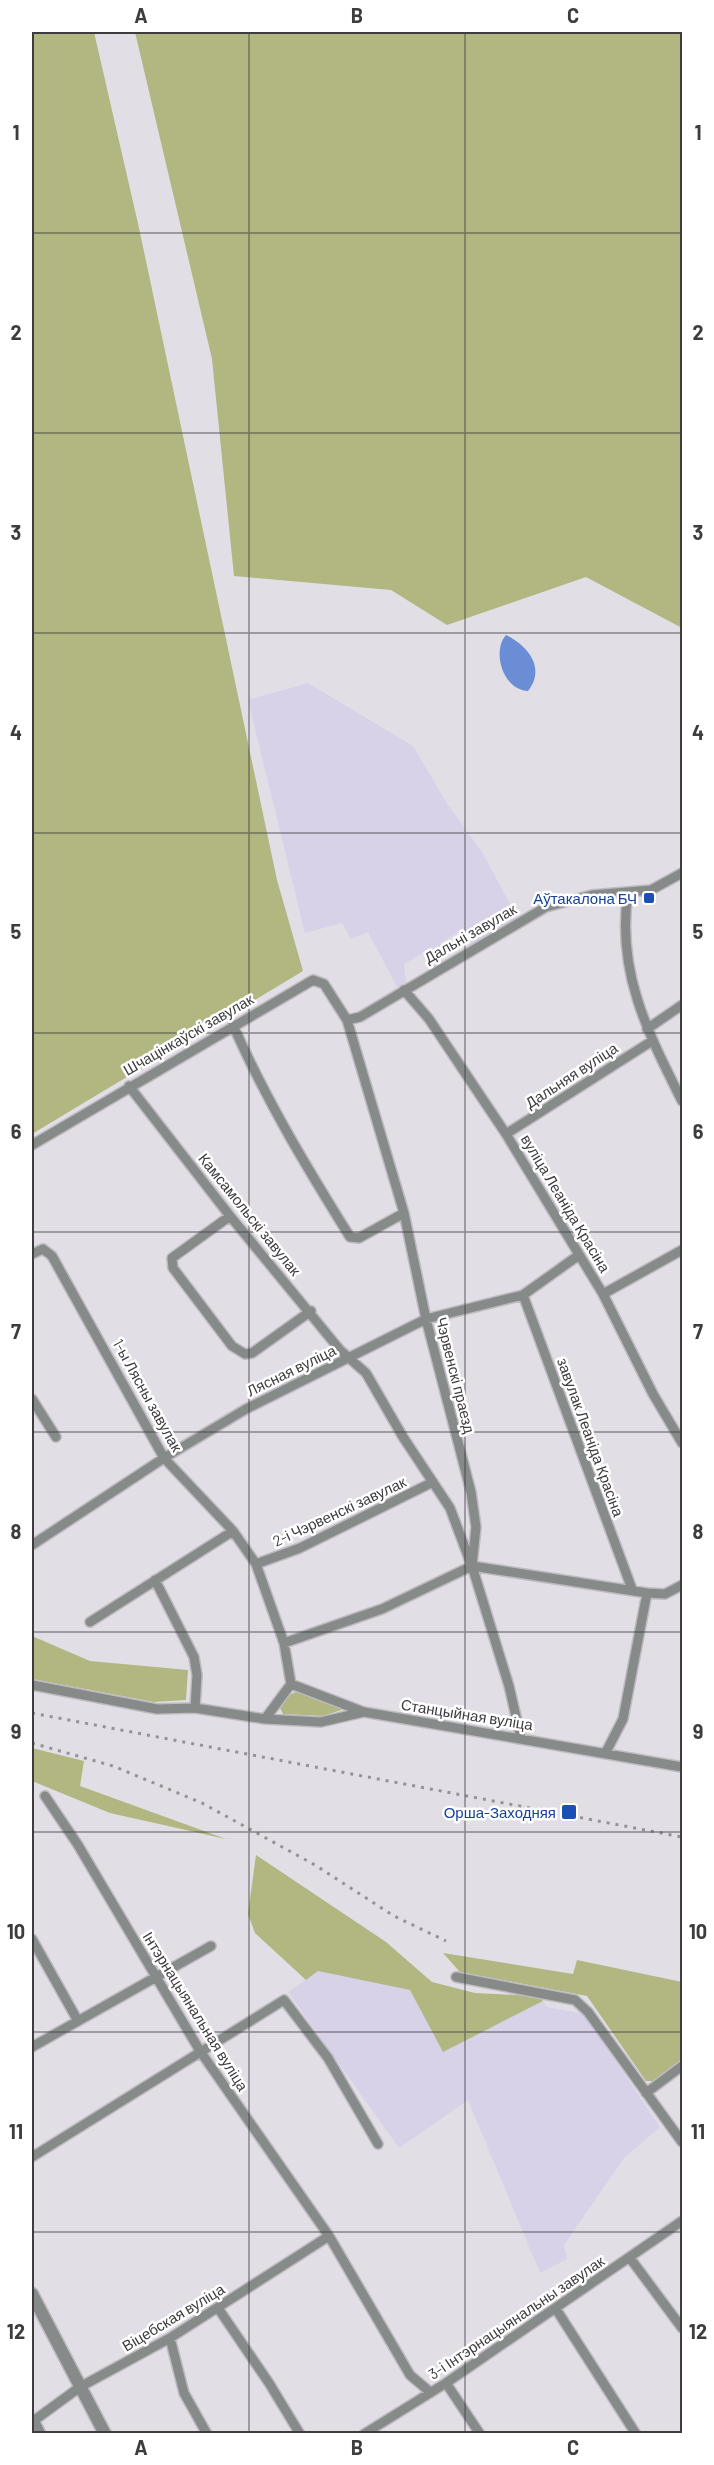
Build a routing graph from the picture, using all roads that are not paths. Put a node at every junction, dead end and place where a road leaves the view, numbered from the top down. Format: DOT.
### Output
graph roads {
  1 [pos="682,873"];
  2 [pos="628,893"];
  3 [pos="404,990"];
  4 [pos="682,1005"];
  5 [pos="347,1020"];
  6 [pos="233,1025"];
  7 [pos="647,1029"];
  8 [pos="652,1041"];
  9 [pos="129,1086"];
  10 [pos="682,1101"];
  11 [pos="506,1134"];
  12 [pos="32,1145"];
  13 [pos="404,1213"];
  14 [pos="230,1216"];
  15 [pos="682,1250"];
  16 [pos="32,1254"];
  17 [pos="579,1255"];
  18 [pos="523,1294"];
  19 [pos="603,1294"];
  20 [pos="311,1311"];
  21 [pos="426,1319"];
  22 [pos="352,1358"];
  23 [pos="32,1399"];
  24 [pos="56,1437"];
  25 [pos="682,1443"];
  26 [pos="164,1458"];
  27 [pos="433,1482"];
  28 [pos="233,1531"];
  29 [pos="32,1545"];
  30 [pos="256,1564"];
  31 [pos="472,1566"];
  32 [pos="155,1580"];
  33 [pos="682,1585"];
  34 [pos="632,1589"];
  35 [pos="647,1593"];
  36 [pos="90,1622"];
  37 [pos="284,1643"];
  38 [pos="291,1684"];
  39 [pos="32,1685"];
  40 [pos="195,1708"];
  41 [pos="364,1712"];
  42 [pos="265,1719"];
  43 [pos="521,1738"];
  44 [pos="606,1752"];
  45 [pos="682,1767"];
  46 [pos="45,1796"];
  47 [pos="32,1940"];
  48 [pos="212,1946"];
  49 [pos="456,1977"];
  50 [pos="155,1978"];
  51 [pos="78,2021"];
  52 [pos="32,2047"];
  53 [pos="200,2050"];
  54 [pos="682,2066"];
  55 [pos="646,2093"];
  56 [pos="682,2142"];
  57 [pos="378,2144"];
  58 [pos="32,2157"];
  59 [pos="682,2221"];
  60 [pos="329,2236"];
  61 [pos="630,2258"];
  62 [pos="32,2294"];
  63 [pos="218,2308"];
  64 [pos="556,2309"];
  65 [pos="682,2328"];
  66 [pos="170,2338"];
  67 [pos="446,2383"];
  68 [pos="80,2387"];
  69 [pos="430,2392"];
  70 [pos="33,2421"];
  71 [pos="376,2430"];
  72 [pos="41,2433"];
  73 [pos="105,2433"];
  74 [pos="207,2433"];
  75 [pos="300,2433"];
  76 [pos="364,2433"];
  77 [pos="480,2433"];
  78 [pos="636,2433"];
  1 -- 2 [label="street, Дальні завулак"];
  2 -- 3 [label="street, Дальні завулак"];
  2 -- 7 [label="street"];
  3 -- 5 [label="street, Дальні завулак"];
  3 -- 11 [label="street, вуліца Леаніда Красіна"];
  4 -- 7 [label="street"];
  5 -- 6 [label="street, Шчацінкаўскі завулак"];
  5 -- 13 [label="street, Чэрвенскі праезд"];
  6 -- 9 [label="street, Шчацінкаўскі завулак"];
  6 -- 13 [label="street"];
  7 -- 8 [label="street"];
  8 -- 10 [label="street"];
  8 -- 11 [label="street, Дальняя вуліца"];
  9 -- 12 [label="street, Шчацінкаўскі завулак"];
  9 -- 14 [label="street, Камсамольскі завулак"];
  11 -- 17 [label="street, вуліца Леаніда Красіна"];
  13 -- 21 [label="street, Чэрвенскі праезд"];
  14 -- 20 [label="street, Камсамольскі завулак"];
  14 -- 20 [label="street"];
  15 -- 19 [label="street"];
  16 -- 26 [label="street, 1-ы Лясны завулак"];
  17 -- 18 [label="street, Лясная вуліца"];
  17 -- 19 [label="street, вуліца Леаніда Красіна"];
  18 -- 21 [label="street, Лясная вуліца"];
  18 -- 34 [label="street, завулак Леаніда Красіна"];
  19 -- 25 [label="street, вуліца Леаніда Красіна"];
  20 -- 22 [label="street, Камсамольскі завулак"];
  21 -- 22 [label="street, Лясная вуліца"];
  21 -- 31 [label="street, Чэрвенскі праезд"];
  22 -- 26 [label="street, Лясная вуліца"];
  22 -- 27 [label="street, Камсамольскі завулак"];
  23 -- 24 [label="street"];
  26 -- 28 [label="street, 1-ы Лясны завулак"];
  26 -- 29 [label="street, Лясная вуліца"];
  27 -- 30 [label="street, 2-і Чэрвенскі завулак"];
  27 -- 31 [label="street, Камсамольскі завулак"];
  28 -- 30 [label="street, 1-ы Лясны завулак"];
  28 -- 32 [label="street"];
  30 -- 37 [label="street, 1-ы Лясны завулак"];
  31 -- 34 [label="street"];
  31 -- 37 [label="street"];
  31 -- 43 [label="street, Чэрвенскі праезд"];
  32 -- 36 [label="street"];
  32 -- 40 [label="street"];
  33 -- 35 [label="street"];
  34 -- 35 [label="street"];
  35 -- 44 [label="street"];
  37 -- 38 [label="street"];
  38 -- 41 [label="street, Станцыйная вуліца"];
  38 -- 42 [label="street"];
  39 -- 40 [label="street"];
  40 -- 42 [label="street"];
  41 -- 42 [label="street"];
  41 -- 43 [label="street, Станцыйная вуліца"];
  43 -- 44 [label="street, Станцыйная вуліца"];
  44 -- 45 [label="street, Станцыйная вуліца"];
  46 -- 50 [label="street, Інтэрнацыянальная вуліца"];
  47 -- 51 [label="street"];
  48 -- 50 [label="street"];
  49 -- 55 [label="street"];
  50 -- 51 [label="street"];
  50 -- 53 [label="street, Інтэрнацыянальная вуліца"];
  51 -- 52 [label="street"];
  53 -- 57 [label="street"];
  53 -- 58 [label="street"];
  53 -- 60 [label="street, Інтэрнацыянальная вуліца"];
  54 -- 55 [label="street"];
  55 -- 56 [label="street"];
  59 -- 61 [label="street, 3-і Інтэрнацыянальны завулак"];
  60 -- 63 [label="street, Віцебская вуліца"];
  60 -- 69 [label="street, Інтэрнацыянальная вуліца"];
  61 -- 64 [label="street, 3-і Інтэрнацыянальны завулак"];
  61 -- 65 [label="street"];
  62 -- 68 [label="street"];
  63 -- 66 [label="street, Віцебская вуліца"];
  63 -- 75 [label="street"];
  64 -- 67 [label="street, 3-і Інтэрнацыянальны завулак"];
  64 -- 78 [label="street"];
  66 -- 68 [label="street, Віцебская вуліца"];
  66 -- 74 [label="street"];
  67 -- 69 [label="street, 3-і Інтэрнацыянальны завулак"];
  67 -- 77 [label="street"];
  68 -- 70 [label="street, Віцебская вуліца"];
  68 -- 73 [label="street"];
  69 -- 71 [label="street, 3-і Інтэрнацыянальны завулак"];
  70 -- 72 [label="street"];
  71 -- 76 [label="street, 3-і Інтэрнацыянальны завулак"];
}
